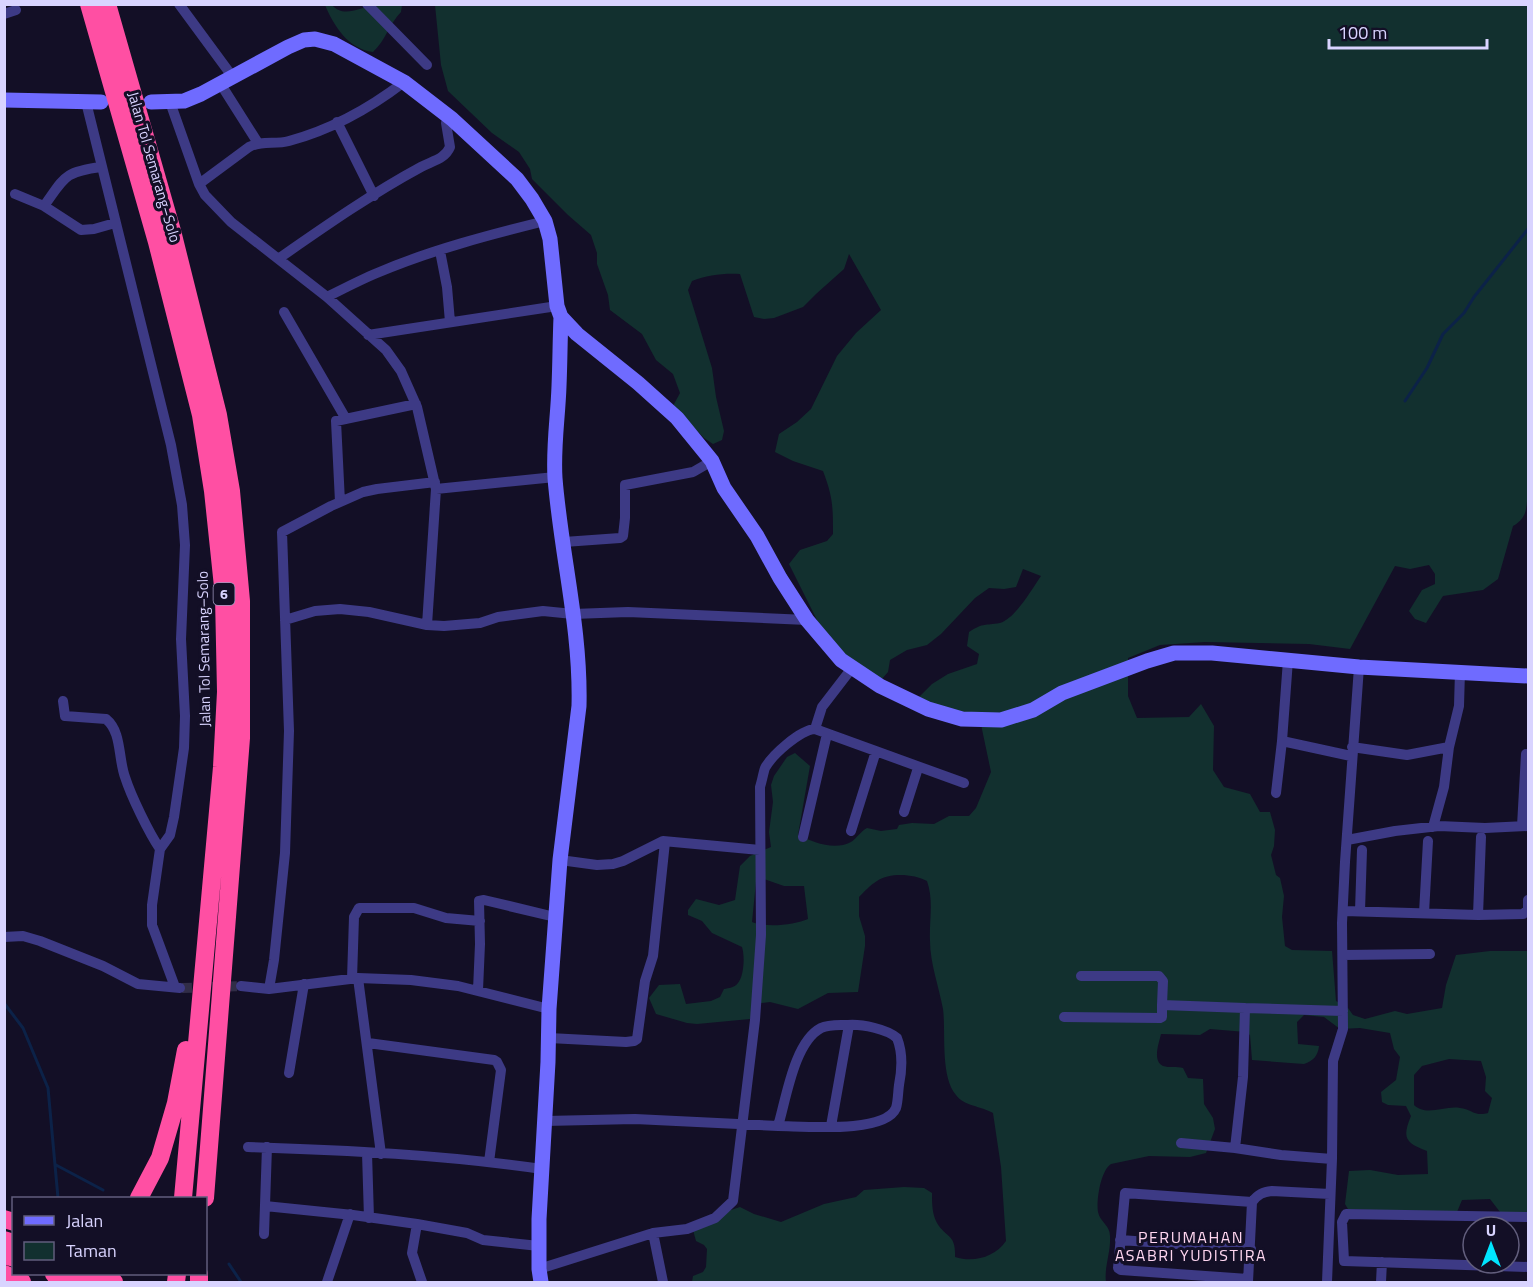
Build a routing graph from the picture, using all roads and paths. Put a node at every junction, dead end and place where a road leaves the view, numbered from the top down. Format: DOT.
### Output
graph roads {
  1 [pos="89,4"];
  2 [pos="107,4"];
  3 [pos="179,4"];
  4 [pos="367,4"];
  5 [pos="16,10"];
  6 [pos="4,14"];
  7 [pos="427,65"];
  8 [pos="226,80"];
  9 [pos="404,82"];
  10 [pos="4,100"];
  11 [pos="86,102"];
  12 [pos="101,102"];
  13 [pos="151,102"];
  14 [pos="170,102"];
  15 [pos="449,117"];
  16 [pos="337,122"];
  17 [pos="258,142"];
  18 [pos="101,166"];
  19 [pos="199,184"];
  20 [pos="15,195"];
  21 [pos="374,196"];
  22 [pos="44,206"];
  23 [pos="545,221"];
  24 [pos="115,223"];
  25 [pos="440,251"];
  26 [pos="278,259"];
  27 [pos="327,297"];
  28 [pos="559,311"];
  29 [pos="284,312"];
  30 [pos="450,322"];
  31 [pos="577,334"];
  32 [pos="368,335"];
  33 [pos="560,338"];
  34 [pos="416,404"];
  35 [pos="346,419"];
  36 [pos="712,461"];
  37 [pos="555,477"];
  38 [pos="436,486"];
  39 [pos="340,502"];
  40 [pos="564,542"];
  41 [pos="573,614"];
  42 [pos="285,620"];
  43 [pos="807,620"];
  44 [pos="427,625"];
  45 [pos="1288,660"];
  46 [pos="1359,667"];
  47 [pos="852,668"];
  48 [pos="1460,671"];
  49 [pos="1528,676"];
  50 [pos="63,701"];
  51 [pos="815,729"];
  52 [pos="827,734"];
  53 [pos="1282,741"];
  54 [pos="1449,747"];
  55 [pos="876,750"];
  56 [pos="1352,752"];
  57 [pos="1526,754"];
  58 [pos="918,768"];
  59 [pos="964,783"];
  60 [pos="1276,793"];
  61 [pos="904,812"];
  62 [pos="1525,826"];
  63 [pos="1433,827"];
  64 [pos="851,831"];
  65 [pos="803,837"];
  66 [pos="1481,837"];
  67 [pos="1347,840"];
  68 [pos="665,842"];
  69 [pos="1428,842"];
  70 [pos="160,849"];
  71 [pos="760,850"];
  72 [pos="1362,850"];
  73 [pos="560,860"];
  74 [pos="1528,900"];
  75 [pos="1344,911"];
  76 [pos="1360,911"];
  77 [pos="1424,913"];
  78 [pos="1478,915"];
  79 [pos="555,917"];
  80 [pos="480,921"];
  81 [pos="208,935"];
  82 [pos="4,937"];
  83 [pos="1430,954"];
  84 [pos="1343,955"];
  85 [pos="1081,976"];
  86 [pos="355,978"];
  87 [pos="304,984"];
  88 [pos="241,987"];
  89 [pos="269,989"];
  90 [pos="478,990"];
  91 [pos="1162,1005"];
  92 [pos="1245,1008"];
  93 [pos="549,1009"];
  94 [pos="1343,1011"];
  95 [pos="1064,1017"];
  96 [pos="849,1025"];
  97 [pos="549,1038"];
  98 [pos="368,1043"];
  99 [pos="289,1073"];
  100 [pos="545,1121"];
  101 [pos="741,1124"];
  102 [pos="778,1126"];
  103 [pos="831,1126"];
  104 [pos="1181,1143"];
  105 [pos="248,1147"];
  106 [pos="267,1147"];
  107 [pos="1235,1148"];
  108 [pos="367,1153"];
  109 [pos="381,1154"];
  110 [pos="1332,1159"];
  111 [pos="489,1162"];
  112 [pos="542,1169"];
  113 [pos="1330,1194"];
  114 [pos="140,1197"];
  115 [pos="183,1197"];
  116 [pos="205,1197"];
  117 [pos="1252,1202"];
  118 [pos="265,1206"];
  119 [pos="350,1214"];
  120 [pos="369,1218"];
  121 [pos="1461,1221"];
  122 [pos="417,1224"];
  123 [pos="653,1233"];
  124 [pos="264,1234"];
  125 [pos="1120,1240"];
  126 [pos="539,1246"];
  127 [pos="1251,1249"];
  128 [pos="1382,1262"];
  129 [pos="1461,1264"];
  130 [pos="4,1274"];
  131 [pos="57,1275"];
  132 [pos="94,1275"];
  133 [pos="540,1276"];
  134 [pos="1248,1281"];
  135 [pos="22,1282"];
  136 [pos="78,1282"];
  137 [pos="114,1282"];
  138 [pos="327,1282"];
  139 [pos="422,1282"];
  140 [pos="663,1282"];
  141 [pos="1327,1282"];
  142 [pos="1381,1282"];
  1 -- 81 [label="highway, Jalan Tol Semarang–Solo / 6"];
  2 -- 116 [label="highway, Jalan Tol Semarang–Solo / 6"];
  3 -- 8 [label="street"];
  4 -- 7 [label="street"];
  5 -- 6 [label="street"];
  8 -- 9 [label="main road"];
  8 -- 14 [label="main road"];
  8 -- 17 [label="street"];
  9 -- 15 [label="main road"];
  9 -- 16 [label="street"];
  10 -- 11 [label="main road"];
  11 -- 12 [label="main road"];
  11 -- 18 [label="street"];
  13 -- 14 [label="main road"];
  14 -- 19 [label="street"];
  15 -- 21 [label="street"];
  15 -- 23 [label="main road"];
  16 -- 17 [label="street"];
  16 -- 21 [label="street"];
  17 -- 19 [label="street"];
  18 -- 22 [label="street"];
  18 -- 24 [label="street"];
  19 -- 26 [label="street"];
  20 -- 22 [label="street"];
  21 -- 26 [label="street"];
  22 -- 24 [label="street"];
  23 -- 25 [label="street"];
  23 -- 28 [label="main road"];
  24 -- 70 [label="street"];
  25 -- 27 [label="street"];
  25 -- 30 [label="street"];
  26 -- 27 [label="street"];
  27 -- 32 [label="street"];
  28 -- 30 [label="street"];
  28 -- 31 [label="main road"];
  28 -- 33 [label="main road"];
  29 -- 35 [label="street"];
  30 -- 32 [label="street"];
  31 -- 33 [label="main road"];
  31 -- 36 [label="main road"];
  32 -- 34 [label="street"];
  33 -- 37 [label="main road"];
  34 -- 35 [label="street"];
  34 -- 38 [label="street"];
  35 -- 39 [label="street"];
  36 -- 40 [label="street"];
  36 -- 43 [label="main road"];
  37 -- 38 [label="street"];
  37 -- 40 [label="main road"];
  38 -- 39 [label="street"];
  38 -- 44 [label="street"];
  39 -- 42 [label="street"];
  40 -- 41 [label="main road"];
  41 -- 43 [label="street"];
  41 -- 44 [label="street"];
  41 -- 73 [label="main road"];
  42 -- 44 [label="street"];
  42 -- 89 [label="street"];
  43 -- 47 [label="main road"];
  45 -- 46 [label="main road"];
  45 -- 47 [label="main road"];
  45 -- 53 [label="street"];
  46 -- 48 [label="main road"];
  46 -- 56 [label="street"];
  47 -- 51 [label="street"];
  48 -- 49 [label="main road"];
  48 -- 54 [label="street"];
  50 -- 70 [label="street"];
  51 -- 52 [label="street"];
  51 -- 71 [label="street"];
  52 -- 55 [label="street"];
  52 -- 65 [label="street"];
  53 -- 56 [label="street"];
  53 -- 60 [label="street"];
  54 -- 56 [label="street"];
  54 -- 63 [label="street"];
  55 -- 58 [label="street"];
  55 -- 64 [label="street"];
  56 -- 67 [label="street"];
  57 -- 62 [label="street"];
  58 -- 59 [label="street"];
  58 -- 61 [label="street"];
  62 -- 63 [label="street"];
  63 -- 67 [label="street"];
  66 -- 78 [label="street"];
  67 -- 75 [label="street"];
  68 -- 71 [label="street"];
  68 -- 73 [label="street"];
  68 -- 97 [label="street"];
  69 -- 77 [label="street"];
  70 -- 82 [label="street"];
  71 -- 101 [label="street"];
  72 -- 76 [label="street"];
  73 -- 79 [label="main road"];
  74 -- 78 [label="street"];
  75 -- 76 [label="street"];
  75 -- 84 [label="street"];
  76 -- 77 [label="street"];
  77 -- 78 [label="street"];
  79 -- 80 [label="street"];
  79 -- 93 [label="main road"];
  80 -- 86 [label="street"];
  80 -- 90 [label="street"];
  81 -- 114 [label="highway"];
  81 -- 115 [label="highway, Jalan Tol Semarang–Solo / 6"];
  83 -- 84 [label="street"];
  84 -- 94 [label="street"];
  85 -- 91 [label="street"];
  86 -- 87 [label="street"];
  86 -- 90 [label="street"];
  86 -- 98 [label="street"];
  87 -- 89 [label="street"];
  87 -- 99 [label="street"];
  88 -- 89 [label="street"];
  90 -- 93 [label="street"];
  91 -- 92 [label="street"];
  91 -- 95 [label="street"];
  92 -- 94 [label="street"];
  92 -- 107 [label="street"];
  93 -- 97 [label="main road"];
  94 -- 110 [label="street"];
  96 -- 102 [label="street"];
  96 -- 103 [label="street"];
  96 -- 103 [label="street"];
  97 -- 100 [label="main road"];
  98 -- 109 [label="street"];
  98 -- 111 [label="street"];
  100 -- 101 [label="street"];
  100 -- 112 [label="main road"];
  101 -- 102 [label="street"];
  101 -- 123 [label="street"];
  102 -- 103 [label="street"];
  104 -- 107 [label="street"];
  105 -- 106 [label="street"];
  106 -- 108 [label="street"];
  106 -- 118 [label="street"];
  107 -- 110 [label="street"];
  108 -- 109 [label="street"];
  108 -- 120 [label="street"];
  109 -- 111 [label="street"];
  110 -- 113 [label="street"];
  111 -- 112 [label="street"];
  112 -- 126 [label="main road"];
  113 -- 117 [label="street"];
  113 -- 141 [label="street"];
  117 -- 125 [label="street"];
  117 -- 127 [label="street"];
  118 -- 119 [label="street"];
  118 -- 124 [label="street"];
  119 -- 120 [label="street"];
  119 -- 138 [label="street"];
  120 -- 122 [label="street"];
  121 -- 128 [label="street"];
  122 -- 126 [label="street"];
  122 -- 139 [label="street"];
  123 -- 133 [label="street"];
  123 -- 140 [label="street"];
  125 -- 127 [label="street"];
  125 -- 134 [label="street"];
  126 -- 133 [label="main road"];
  127 -- 134 [label="street"];
  128 -- 129 [label="street"];
  128 -- 142 [label="street"];
  130 -- 135 [label="highway"];
  131 -- 136 [label="highway"];
  132 -- 137 [label="highway"];
}
